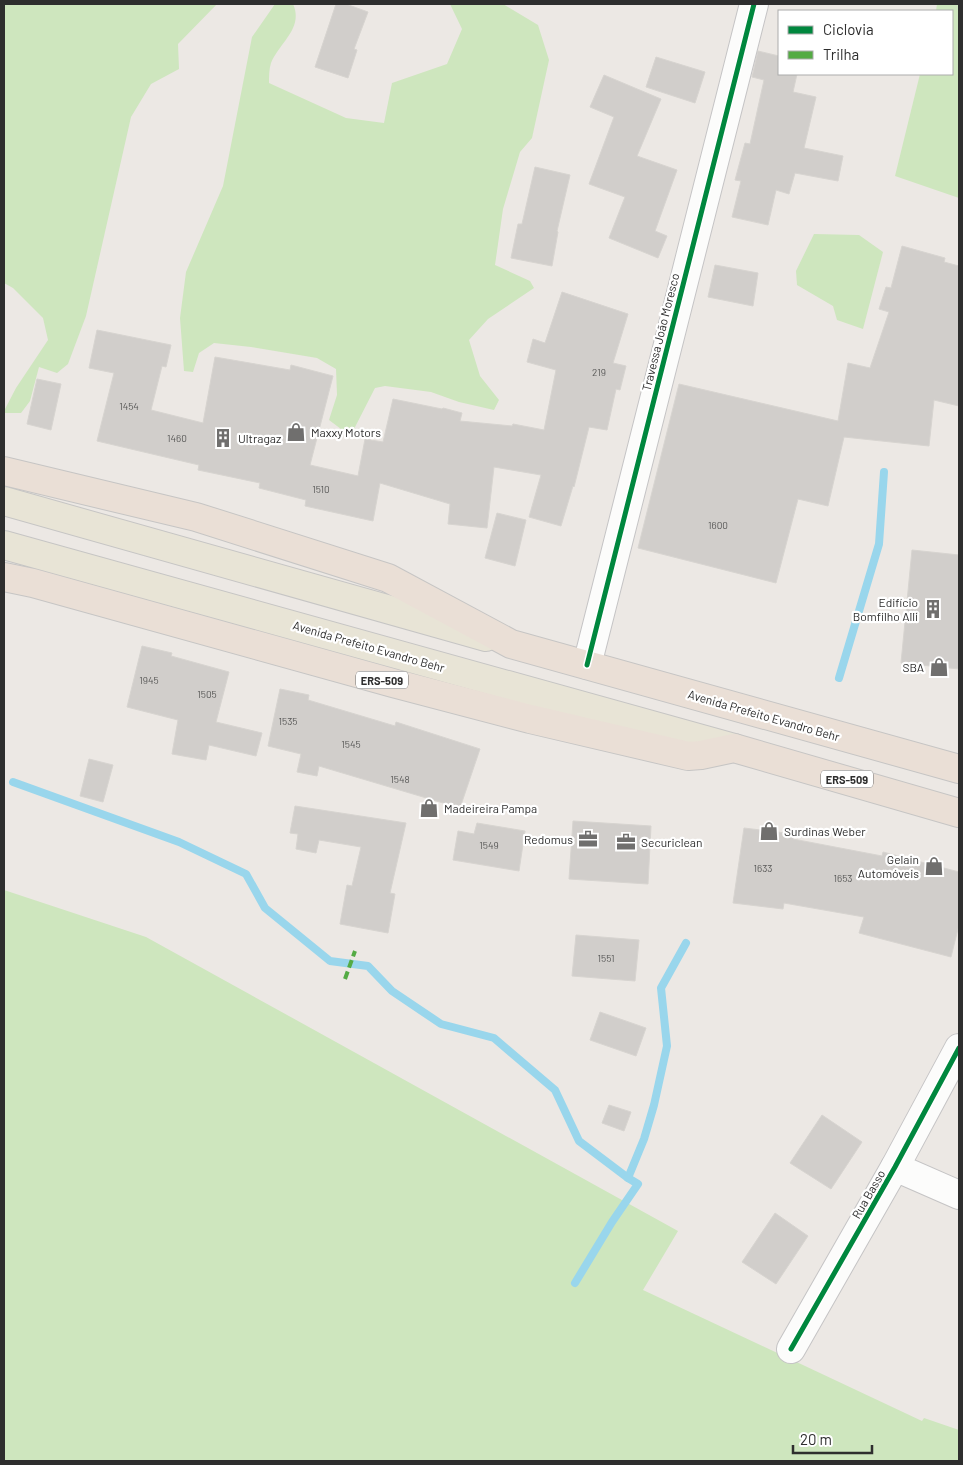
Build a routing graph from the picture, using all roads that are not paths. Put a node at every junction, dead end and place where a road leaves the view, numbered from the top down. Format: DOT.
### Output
graph roads {
  1 [pos="754,4"];
  2 [pos="4,471"];
  3 [pos="4,501"];
  4 [pos="4,545"];
  5 [pos="4,577"];
  6 [pos="511,644"];
  7 [pos="587,665"];
  8 [pos="734,748"];
  9 [pos="959,769"];
  10 [pos="959,812"];
  11 [pos="959,1048"];
  12 [pos="895,1167"];
  13 [pos="959,1195"];
  14 [pos="791,1349"];
  1 -- 7 [label="street, Travessa João Moresco"];
  2 -- 6 [label="highway, Avenida Prefeito Evandro Behr"];
  3 -- 6 [label="main road, Avenida Prefeito Evandro Behr"];
  4 -- 8 [label="main road, Avenida Prefeito Evandro Behr / ERS-509"];
  5 -- 8 [label="highway, Avenida Prefeito Evandro Behr / ERS-509"];
  6 -- 7 [label="highway, Avenida Prefeito Evandro Behr"];
  7 -- 9 [label="highway, Avenida Prefeito Evandro Behr"];
  8 -- 10 [label="highway, Avenida Prefeito Evandro Behr / ERS-509"];
  11 -- 12 [label="street, Rua Basso"];
  12 -- 13 [label="street"];
  12 -- 14 [label="street, Rua Basso"];
}
